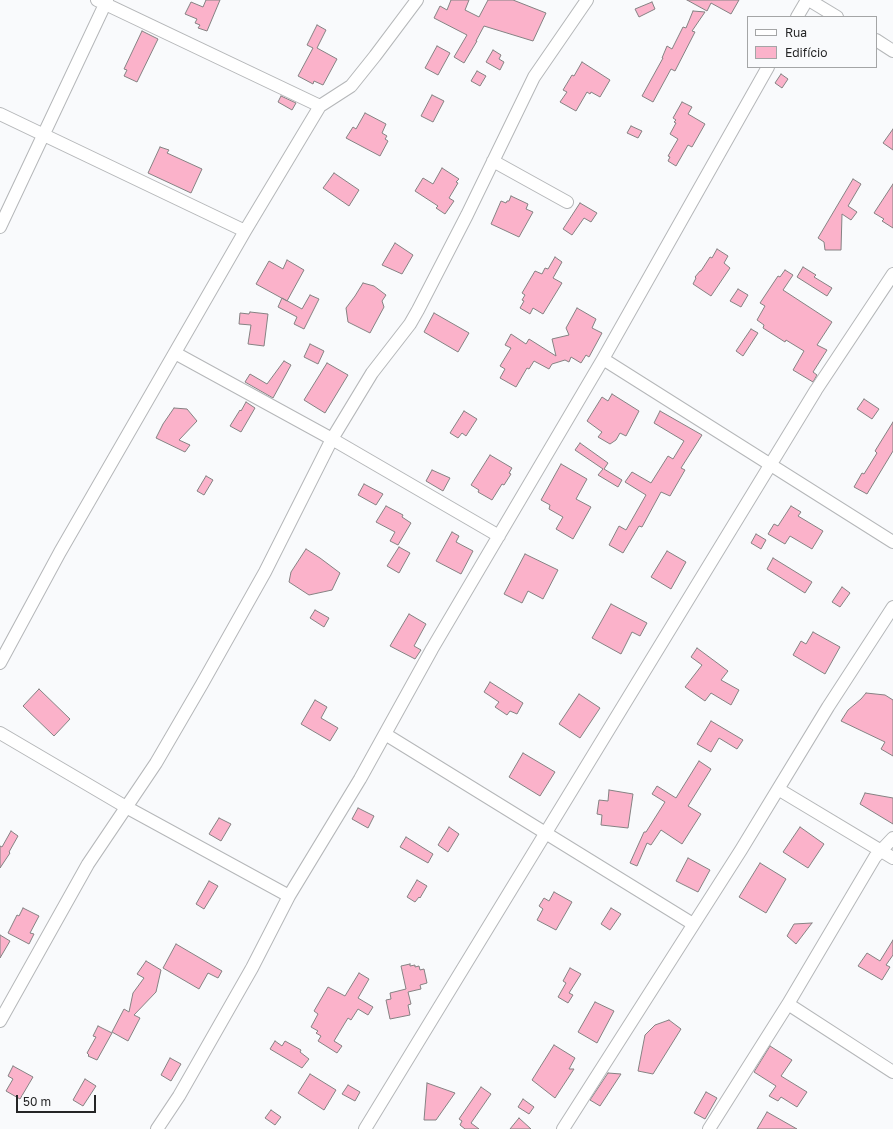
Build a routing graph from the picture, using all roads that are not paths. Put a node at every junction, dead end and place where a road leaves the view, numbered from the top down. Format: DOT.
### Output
graph roads {
  1 [pos="417,0"];
  2 [pos="587,0"];
  3 [pos="808,0"];
  4 [pos="103,1"];
  5 [pos="798,16"];
  6 [pos="835,16"];
  7 [pos="877,41"];
  8 [pos="893,51"];
  9 [pos="767,68"];
  10 [pos="320,106"];
  11 [pos="0,114"];
  12 [pos="44,135"];
  13 [pos="493,161"];
  14 [pos="567,202"];
  15 [pos="0,227"];
  16 [pos="245,231"];
  17 [pos="893,274"];
  18 [pos="175,353"];
  19 [pos="603,359"];
  20 [pos="332,439"];
  21 [pos="770,465"];
  22 [pos="499,536"];
  23 [pos="893,542"];
  24 [pos="893,607"];
  25 [pos="0,662"];
  26 [pos="0,733"];
  27 [pos="385,734"];
  28 [pos="778,789"];
  29 [pos="126,806"];
  30 [pos="546,833"];
  31 [pos="893,838"];
  32 [pos="882,851"];
  33 [pos="893,858"];
  34 [pos="289,896"];
  35 [pos="693,924"];
  36 [pos="788,1004"];
  37 [pos="0,1021"];
  38 [pos="893,1072"];
  39 [pos="157,1129"];
  40 [pos="365,1129"];
  41 [pos="563,1129"];
  42 [pos="709,1129"];
  1 -- 10 [label="street"];
  2 -- 13 [label="street"];
  3 -- 5 [label="street"];
  3 -- 6 [label="street"];
  4 -- 10 [label="street"];
  4 -- 12 [label="street"];
  7 -- 8 [label="street"];
  9 -- 19 [label="street"];
  10 -- 16 [label="street"];
  11 -- 12 [label="street"];
  12 -- 15 [label="street"];
  12 -- 16 [label="street"];
  13 -- 14 [label="street"];
  13 -- 20 [label="street"];
  16 -- 18 [label="street"];
  17 -- 21 [label="street"];
  18 -- 20 [label="street"];
  18 -- 25 [label="street"];
  19 -- 21 [label="street"];
  19 -- 22 [label="street"];
  20 -- 22 [label="street"];
  20 -- 29 [label="street"];
  21 -- 23 [label="street"];
  21 -- 30 [label="street"];
  22 -- 27 [label="street"];
  24 -- 28 [label="street"];
  26 -- 29 [label="street"];
  27 -- 30 [label="street"];
  27 -- 34 [label="street"];
  28 -- 32 [label="street"];
  28 -- 35 [label="street"];
  29 -- 34 [label="street"];
  29 -- 37 [label="street"];
  30 -- 35 [label="street"];
  30 -- 40 [label="street"];
  31 -- 32 [label="street"];
  32 -- 33 [label="street"];
  32 -- 36 [label="street"];
  34 -- 39 [label="street"];
  35 -- 41 [label="street"];
  36 -- 38 [label="street"];
  36 -- 42 [label="street"];
}
